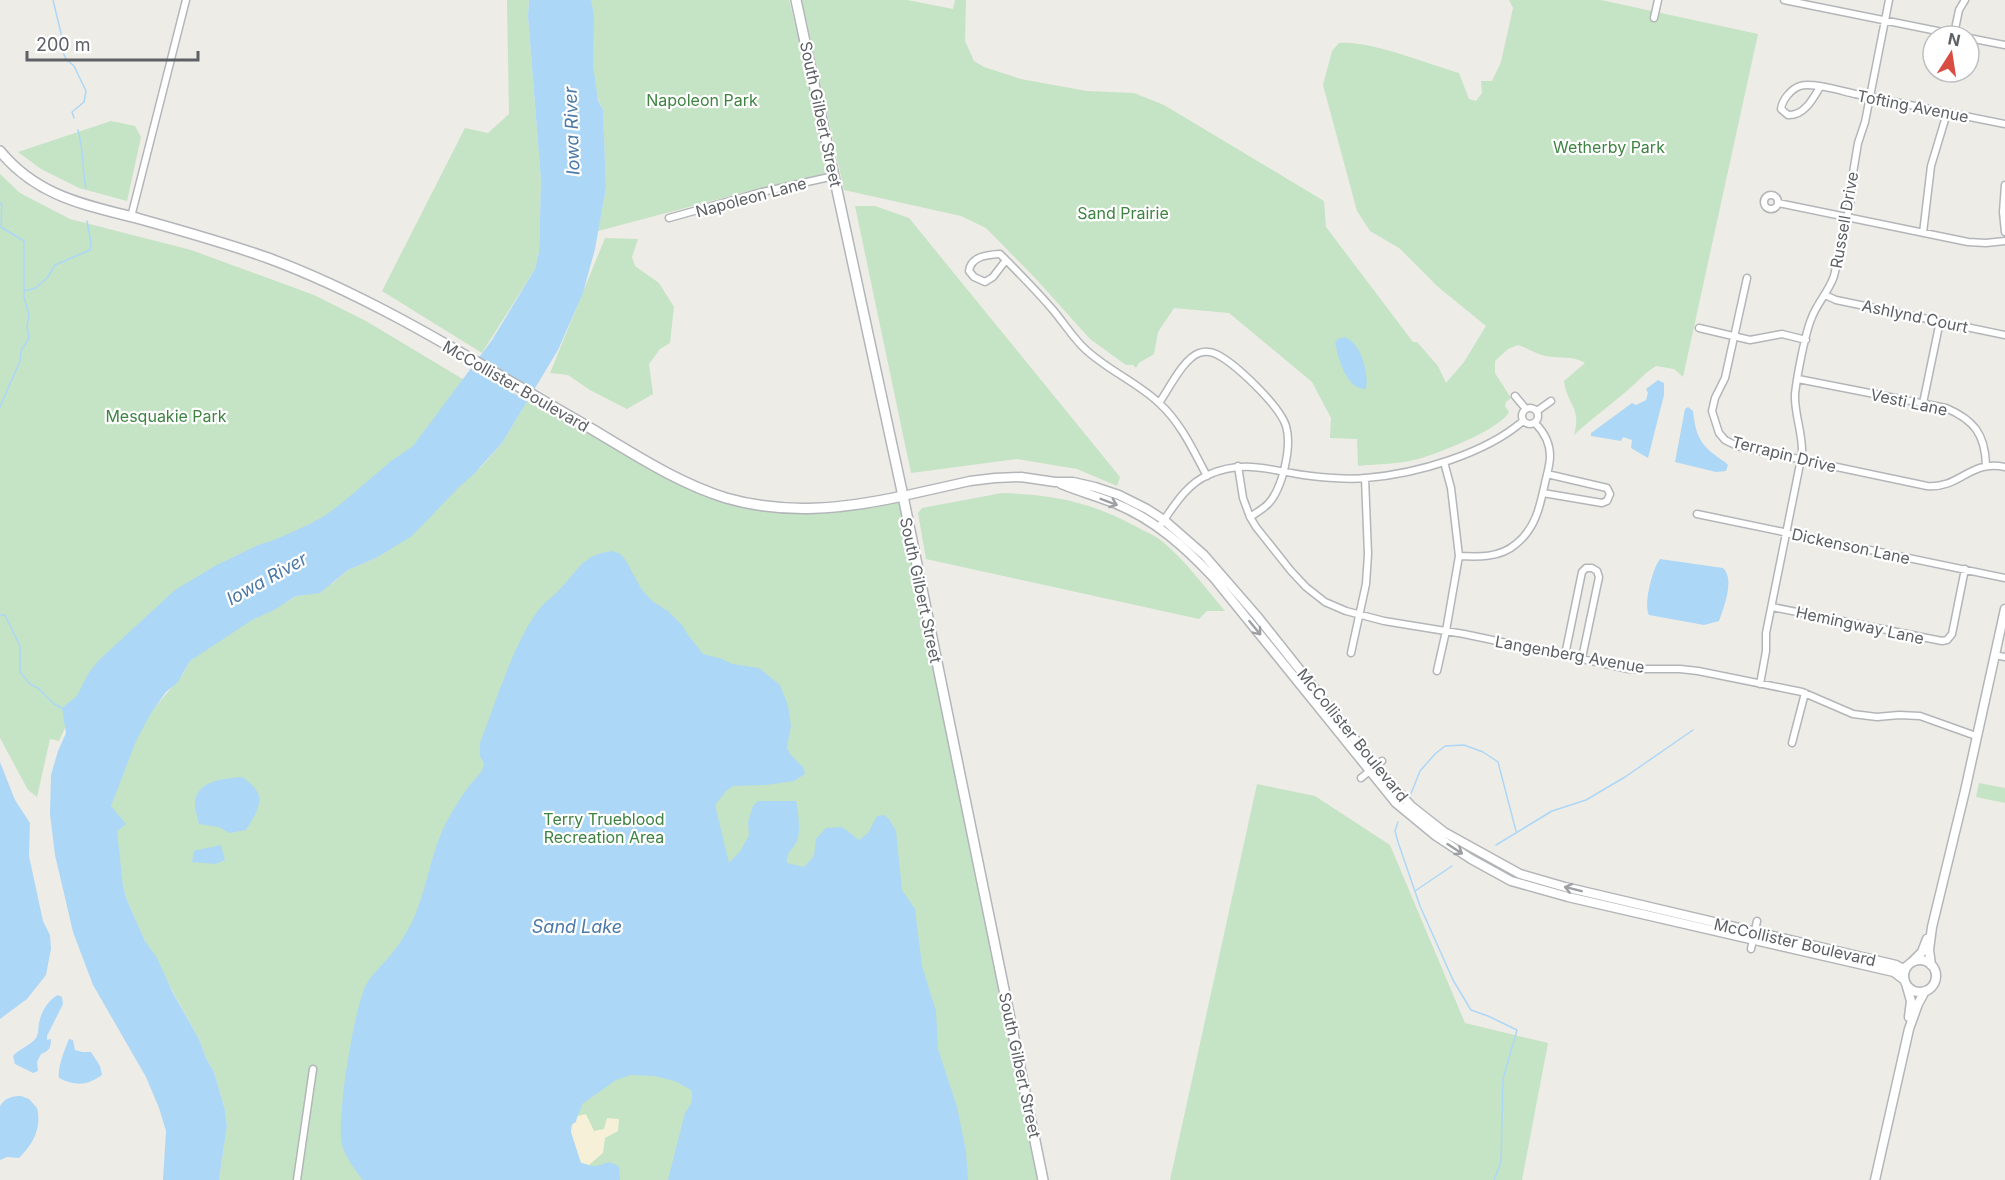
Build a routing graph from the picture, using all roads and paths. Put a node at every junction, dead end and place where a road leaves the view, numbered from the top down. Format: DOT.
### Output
graph roads {
  1 [pos="186,0"];
  2 [pos="796,0"];
  3 [pos="1658,0"];
  4 [pos="1784,0"];
  5 [pos="1889,0"];
  6 [pos="1965,0"];
  7 [pos="1817,3"];
  8 [pos="1654,18"];
  9 [pos="1885,20"];
  10 [pos="1956,24"];
  11 [pos="1921,27"];
  12 [pos="1981,40"];
  13 [pos="2005,45"];
  14 [pos="1820,87"];
  15 [pos="1870,97"];
  16 [pos="1947,113"];
  17 [pos="2005,124"];
  18 [pos="0,151"];
  19 [pos="834,176"];
  20 [pos="2005,185"];
  21 [pos="1778,203"];
  22 [pos="131,217"];
  23 [pos="669,218"];
  24 [pos="1847,218"];
  25 [pos="2005,232"];
  26 [pos="1923,233"];
  27 [pos="2005,241"];
  28 [pos="1006,260"];
  29 [pos="1747,278"];
  30 [pos="1825,295"];
  31 [pos="1940,321"];
  32 [pos="1699,327"];
  33 [pos="2005,335"];
  34 [pos="1735,337"];
  35 [pos="1806,340"];
  36 [pos="1798,379"];
  37 [pos="1515,396"];
  38 [pos="1551,400"];
  39 [pos="1159,403"];
  40 [pos="1923,404"];
  41 [pos="1526,409"];
  42 [pos="1537,411"];
  43 [pos="1523,421"];
  44 [pos="1535,423"];
  45 [pos="1801,460"];
  46 [pos="1444,462"];
  47 [pos="1986,465"];
  48 [pos="1238,466"];
  49 [pos="2005,467"];
  50 [pos="1283,471"];
  51 [pos="1547,474"];
  52 [pos="1207,476"];
  53 [pos="1365,478"];
  54 [pos="1543,493"];
  55 [pos="903,496"];
  56 [pos="1697,514"];
  57 [pos="1250,517"];
  58 [pos="1162,524"];
  59 [pos="1787,533"];
  60 [pos="1459,556"];
  61 [pos="1965,569"];
  62 [pos="2005,578"];
  63 [pos="1772,607"];
  64 [pos="2005,609"];
  65 [pos="1360,615"];
  66 [pos="1446,631"];
  67 [pos="1351,653"];
  68 [pos="1565,655"];
  69 [pos="1995,655"];
  70 [pos="2005,657"];
  71 [pos="1581,658"];
  72 [pos="1437,671"];
  73 [pos="1760,684"];
  74 [pos="1805,693"];
  75 [pos="1976,735"];
  76 [pos="1792,742"];
  77 [pos="1376,766"];
  78 [pos="1361,778"];
  79 [pos="1757,921"];
  80 [pos="1932,927"];
  81 [pos="1754,936"];
  82 [pos="1751,949"];
  83 [pos="1909,964"];
  84 [pos="1931,965"];
  85 [pos="1905,983"];
  86 [pos="1925,991"];
  87 [pos="1909,1029"];
  88 [pos="313,1069"];
  89 [pos="297,1180"];
  90 [pos="1043,1180"];
  91 [pos="1875,1180"];
  1 -- 22 [label="street"];
  2 -- 19 [label="main road, South Gilbert Street"];
  3 -- 8 [label="street"];
  4 -- 7 [label="street"];
  5 -- 9 [label="street, Russell Drive"];
  6 -- 10 [label="street"];
  7 -- 9 [label="street"];
  9 -- 11 [label="street"];
  9 -- 15 [label="street, Russell Drive"];
  12 -- 13 [label="street"];
  14 -- 14 [label="street, Tofting Avenue"];
  14 -- 15 [label="street, Tofting Avenue"];
  15 -- 16 [label="street, Tofting Avenue"];
  15 -- 24 [label="street, Russell Drive"];
  16 -- 17 [label="street, Tofting Avenue"];
  16 -- 26 [label="street"];
  18 -- 22 [label="main road, McCollister Boulevard"];
  19 -- 23 [label="street, Napoleon Lane"];
  19 -- 55 [label="main road, South Gilbert Street"];
  20 -- 25 [label="street"];
  21 -- 24 [label="street"];
  22 -- 55 [label="main road, McCollister Boulevard"];
  24 -- 26 [label="street"];
  24 -- 30 [label="street, Russell Drive"];
  26 -- 27 [label="street"];
  28 -- 28 [label="street"];
  28 -- 39 [label="street"];
  29 -- 34 [label="street, Terrapin Drive"];
  30 -- 31 [label="street, Ashlynd Court"];
  30 -- 35 [label="street, Russell Drive"];
  31 -- 33 [label="street, Ashlynd Court"];
  31 -- 40 [label="street"];
  32 -- 34 [label="street"];
  34 -- 35 [label="street"];
  34 -- 45 [label="street, Terrapin Drive"];
  35 -- 36 [label="street, Russell Drive"];
  36 -- 40 [label="street, Vesti Lane"];
  36 -- 45 [label="street, Russell Drive"];
  37 -- 41 [label="street"];
  38 -- 42 [label="street"];
  39 -- 50 [label="street"];
  39 -- 52 [label="street"];
  40 -- 47 [label="street, Vesti Lane"];
  41 -- 42 [label="street"];
  41 -- 43 [label="street"];
  42 -- 44 [label="street"];
  43 -- 44 [label="street"];
  43 -- 46 [label="street"];
  44 -- 51 [label="street"];
  45 -- 47 [label="street, Terrapin Drive"];
  45 -- 59 [label="street, Russell Drive"];
  46 -- 53 [label="street"];
  46 -- 60 [label="street"];
  47 -- 49 [label="street"];
  48 -- 50 [label="street"];
  48 -- 52 [label="street"];
  48 -- 57 [label="street, Langenberg Avenue"];
  50 -- 53 [label="street"];
  50 -- 57 [label="street"];
  51 -- 54 [label="street"];
  51 -- 54 [label="street"];
  52 -- 58 [label="street"];
  53 -- 65 [label="street"];
  54 -- 60 [label="street"];
  55 -- 58 [label="street, McCollister Boulevard"];
  55 -- 90 [label="main road, South Gilbert Street"];
  56 -- 59 [label="street, Dickenson Lane"];
  57 -- 65 [label="street, Langenberg Avenue"];
  58 -- 77 [label="street, McCollister Boulevard"];
  59 -- 61 [label="street, Dickenson Lane"];
  59 -- 63 [label="street, Russell Drive"];
  60 -- 66 [label="street"];
  61 -- 62 [label="street, Dickenson Lane"];
  61 -- 63 [label="street, Hemingway Lane"];
  63 -- 73 [label="street, Russell Drive"];
  64 -- 69 [label="street"];
  65 -- 66 [label="street, Langenberg Avenue"];
  65 -- 67 [label="street"];
  66 -- 68 [label="street, Langenberg Avenue"];
  66 -- 72 [label="street"];
  68 -- 71 [label="street, Langenberg Avenue"];
  68 -- 71 [label="street"];
  69 -- 70 [label="street"];
  69 -- 75 [label="street"];
  71 -- 73 [label="street, Langenberg Avenue"];
  73 -- 74 [label="street, Langenberg Avenue"];
  74 -- 75 [label="street, Langenberg Avenue"];
  74 -- 76 [label="street"];
  75 -- 80 [label="street"];
  77 -- 78 [label="street"];
  77 -- 81 [label="street, McCollister Boulevard"];
  79 -- 81 [label="street"];
  80 -- 83 [label="street"];
  80 -- 84 [label="street"];
  81 -- 82 [label="street"];
  81 -- 83 [label="street, McCollister Boulevard"];
  81 -- 85 [label="street, McCollister Boulevard"];
  83 -- 84 [label="street"];
  83 -- 85 [label="street"];
  84 -- 86 [label="street"];
  85 -- 86 [label="street"];
  85 -- 87 [label="street"];
  86 -- 87 [label="street"];
  87 -- 91 [label="street"];
  88 -- 89 [label="street"];
}
